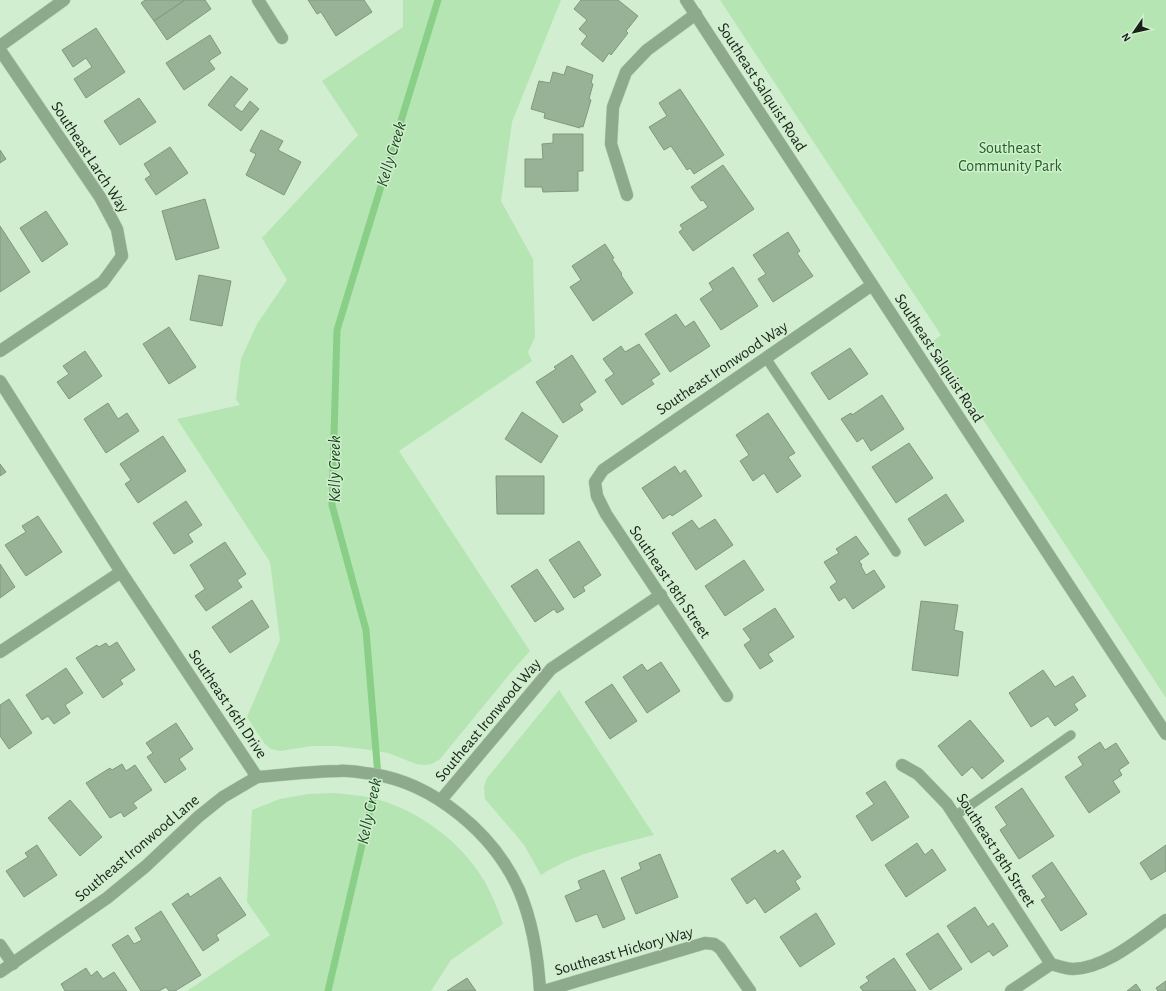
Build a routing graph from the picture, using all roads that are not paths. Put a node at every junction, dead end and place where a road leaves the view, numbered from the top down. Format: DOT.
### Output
graph roads {
  1 [pos="64,0"];
  2 [pos="258,0"];
  3 [pos="686,0"];
  4 [pos="696,14"];
  5 [pos="282,38"];
  6 [pos="0,46"];
  7 [pos="0,50"];
  8 [pos="627,195"];
  9 [pos="872,285"];
  10 [pos="0,351"];
  11 [pos="766,358"];
  12 [pos="0,382"];
  13 [pos="595,482"];
  14 [pos="896,552"];
  15 [pos="121,572"];
  16 [pos="661,595"];
  17 [pos="0,652"];
  18 [pos="727,696"];
  19 [pos="1166,734"];
  20 [pos="1071,735"];
  21 [pos="902,765"];
  22 [pos="257,777"];
  23 [pos="441,800"];
  24 [pos="955,816"];
  25 [pos="1166,920"];
  26 [pos="0,945"];
  27 [pos="13,964"];
  28 [pos="1051,964"];
  29 [pos="0,972"];
  30 [pos="540,991"];
  31 [pos="544,991"];
  32 [pos="750,991"];
  33 [pos="1011,991"];
  1 -- 6 [label="street"];
  2 -- 5 [label="street"];
  3 -- 4 [label="street, Southeast Salquist Road"];
  4 -- 8 [label="street"];
  4 -- 9 [label="street, Southeast Salquist Road"];
  7 -- 10 [label="street, Southeast Larch Way"];
  9 -- 11 [label="street, Southeast Ironwood Way"];
  9 -- 19 [label="street, Southeast Salquist Road"];
  11 -- 13 [label="street, Southeast Ironwood Way"];
  11 -- 14 [label="lane"];
  12 -- 15 [label="street, Southeast 16th Drive"];
  13 -- 16 [label="street, Southeast 18th Street"];
  15 -- 17 [label="street"];
  15 -- 22 [label="street, Southeast 16th Drive"];
  16 -- 18 [label="street, Southeast 18th Street"];
  16 -- 23 [label="street, Southeast Ironwood Way"];
  20 -- 24 [label="lane"];
  21 -- 24 [label="street, Southeast 18th Street"];
  22 -- 23 [label="street, Southeast 16th Drive"];
  22 -- 27 [label="street, Southeast Ironwood Lane"];
  23 -- 30 [label="street, Southeast 16th Drive"];
  24 -- 28 [label="street, Southeast 18th Street"];
  25 -- 28 [label="street"];
  26 -- 27 [label="street"];
  27 -- 29 [label="street, Southeast Ironwood Lane"];
  28 -- 33 [label="street"];
  31 -- 32 [label="street, Southeast Hickory Way"];
}
